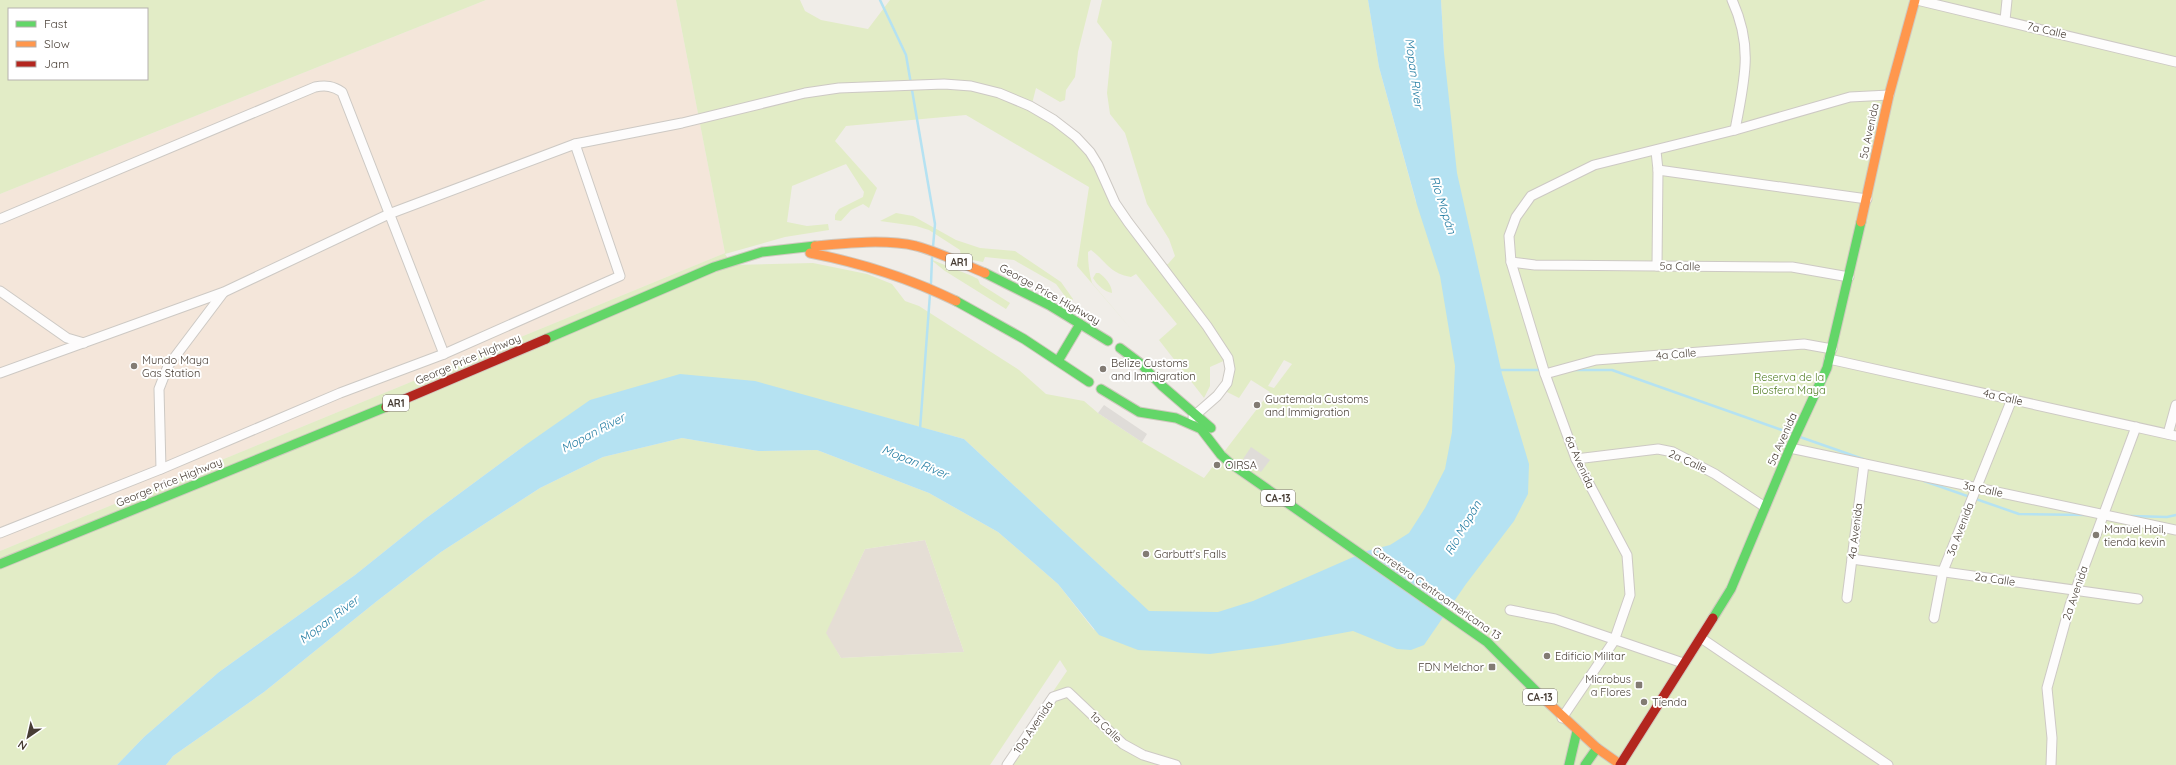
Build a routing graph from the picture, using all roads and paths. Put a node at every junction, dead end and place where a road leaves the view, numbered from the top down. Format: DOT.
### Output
graph roads {
  1 [pos="1732,0"];
  2 [pos="1916,0"];
  3 [pos="2007,0"];
  4 [pos="2005,20"];
  5 [pos="2176,62"];
  6 [pos="1889,95"];
  7 [pos="1735,130"];
  8 [pos="576,144"];
  9 [pos="1656,151"];
  10 [pos="1658,170"];
  11 [pos="1867,198"];
  12 [pos="389,214"];
  13 [pos="0,219"];
  14 [pos="793,250"];
  15 [pos="1511,262"];
  16 [pos="1657,266"];
  17 [pos="1849,277"];
  18 [pos="0,291"];
  19 [pos="224,292"];
  20 [pos="1080,324"];
  21 [pos="1108,341"];
  22 [pos="84,343"];
  23 [pos="1120,348"];
  24 [pos="444,354"];
  25 [pos="1830,354"];
  26 [pos="1058,361"];
  27 [pos="0,372"];
  28 [pos="1545,374"];
  29 [pos="1088,382"];
  30 [pos="1101,389"];
  31 [pos="2012,399"];
  32 [pos="2176,405"];
  33 [pos="1197,414"];
  34 [pos="1189,422"];
  35 [pos="2136,427"];
  36 [pos="2172,435"];
  37 [pos="1790,448"];
  38 [pos="1576,459"];
  39 [pos="1864,464"];
  40 [pos="162,469"];
  41 [pos="1245,472"];
  42 [pos="1976,487"];
  43 [pos="1765,507"];
  44 [pos="2103,515"];
  45 [pos="2176,530"];
  46 [pos="0,533"];
  47 [pos="1852,559"];
  48 [pos="0,564"];
  49 [pos="1943,571"];
  50 [pos="2076,590"];
  51 [pos="1847,598"];
  52 [pos="2138,599"];
  53 [pos="1510,610"];
  54 [pos="1934,618"];
  55 [pos="1701,638"];
  56 [pos="1614,641"];
  57 [pos="1683,663"];
  58 [pos="1062,692"];
  59 [pos="1562,718"];
  60 [pos="1577,731"];
  61 [pos="1598,748"];
  62 [pos="1007,765"];
  63 [pos="1176,765"];
  64 [pos="1569,765"];
  65 [pos="1585,765"];
  66 [pos="1620,765"];
  67 [pos="1888,765"];
  68 [pos="2051,765"];
  1 -- 7 [label="street"];
  2 -- 4 [label="street, 7a Calle"];
  2 -- 6 [label="main road, 5a Avenida"];
  3 -- 4 [label="street"];
  4 -- 5 [label="street, 7a Calle"];
  6 -- 7 [label="street"];
  6 -- 11 [label="main road, 5a Avenida"];
  7 -- 9 [label="street"];
  8 -- 12 [label="street"];
  8 -- 24 [label="street"];
  8 -- 33 [label="street"];
  9 -- 10 [label="street"];
  9 -- 15 [label="street, 6a Avenida"];
  10 -- 11 [label="street"];
  10 -- 16 [label="street"];
  11 -- 17 [label="main road, 5a Avenida"];
  12 -- 13 [label="street"];
  12 -- 19 [label="street"];
  12 -- 24 [label="street"];
  14 -- 20 [label="main road, George Price Highway / AR1"];
  14 -- 26 [label="main road, George Price Highway / AR1"];
  14 -- 48 [label="main road, George Price Highway / AR1"];
  15 -- 16 [label="street, 5a Calle"];
  15 -- 28 [label="street, 6a Avenida"];
  16 -- 17 [label="street, 5a Calle"];
  17 -- 25 [label="main road, 5a Avenida"];
  18 -- 22 [label="street"];
  19 -- 22 [label="street"];
  19 -- 40 [label="street"];
  20 -- 21 [label="main road, George Price Highway / AR1"];
  20 -- 26 [label="main road"];
  22 -- 27 [label="street"];
  23 -- 33 [label="main road"];
  24 -- 40 [label="street"];
  25 -- 28 [label="street, 4a Calle"];
  25 -- 31 [label="street, 4a Calle"];
  25 -- 37 [label="main road, 5a Avenida"];
  26 -- 29 [label="main road, George Price Highway / AR1"];
  28 -- 38 [label="street, 6a Avenida"];
  30 -- 34 [label="main road"];
  31 -- 35 [label="street, 4a Calle"];
  31 -- 42 [label="street, 3a Avenida"];
  32 -- 36 [label="street"];
  33 -- 34 [label="street"];
  33 -- 41 [label="main road, Carretera Centroamericana 13 / CA-13"];
  34 -- 41 [label="main road, Carretera Centroamericana 13 / CA-13"];
  35 -- 36 [label="street, 4a Calle"];
  35 -- 44 [label="street, 2a Avenida"];
  37 -- 39 [label="street, 3a Calle"];
  37 -- 43 [label="main road, 5a Avenida"];
  38 -- 43 [label="street, 2a Calle"];
  38 -- 56 [label="street, 6a Avenida"];
  39 -- 42 [label="street, 3a Calle"];
  39 -- 47 [label="street, 4a Avenida"];
  40 -- 46 [label="street"];
  41 -- 59 [label="main road, Carretera Centroamericana 13 / CA-13"];
  42 -- 44 [label="street, 3a Calle"];
  42 -- 49 [label="street, 3a Avenida"];
  43 -- 55 [label="main road, 5a Avenida"];
  44 -- 45 [label="street, 3a Calle"];
  44 -- 50 [label="street, 2a Avenida"];
  47 -- 49 [label="street, 2a Calle"];
  47 -- 51 [label="street, 4a Avenida"];
  49 -- 50 [label="street, 2a Calle"];
  49 -- 54 [label="street, 3a Avenida"];
  50 -- 52 [label="street, 2a Calle"];
  50 -- 68 [label="street, 2a Avenida"];
  53 -- 56 [label="street"];
  55 -- 57 [label="main road, 5a Avenida"];
  55 -- 67 [label="street"];
  56 -- 57 [label="street"];
  56 -- 59 [label="street, 6a Avenida"];
  57 -- 66 [label="main road, 5a Avenida"];
  58 -- 62 [label="street, 10a Avenida"];
  58 -- 63 [label="street, 1a Calle"];
  59 -- 60 [label="main road, Carretera Centroamericana 13 / CA-13"];
  60 -- 61 [label="main road, Carretera Centroamericana 13 / CA-13"];
  60 -- 64 [label="main road"];
  61 -- 65 [label="main road"];
  61 -- 66 [label="main road, Carretera Centroamericana 13 / CA-13"];
}
